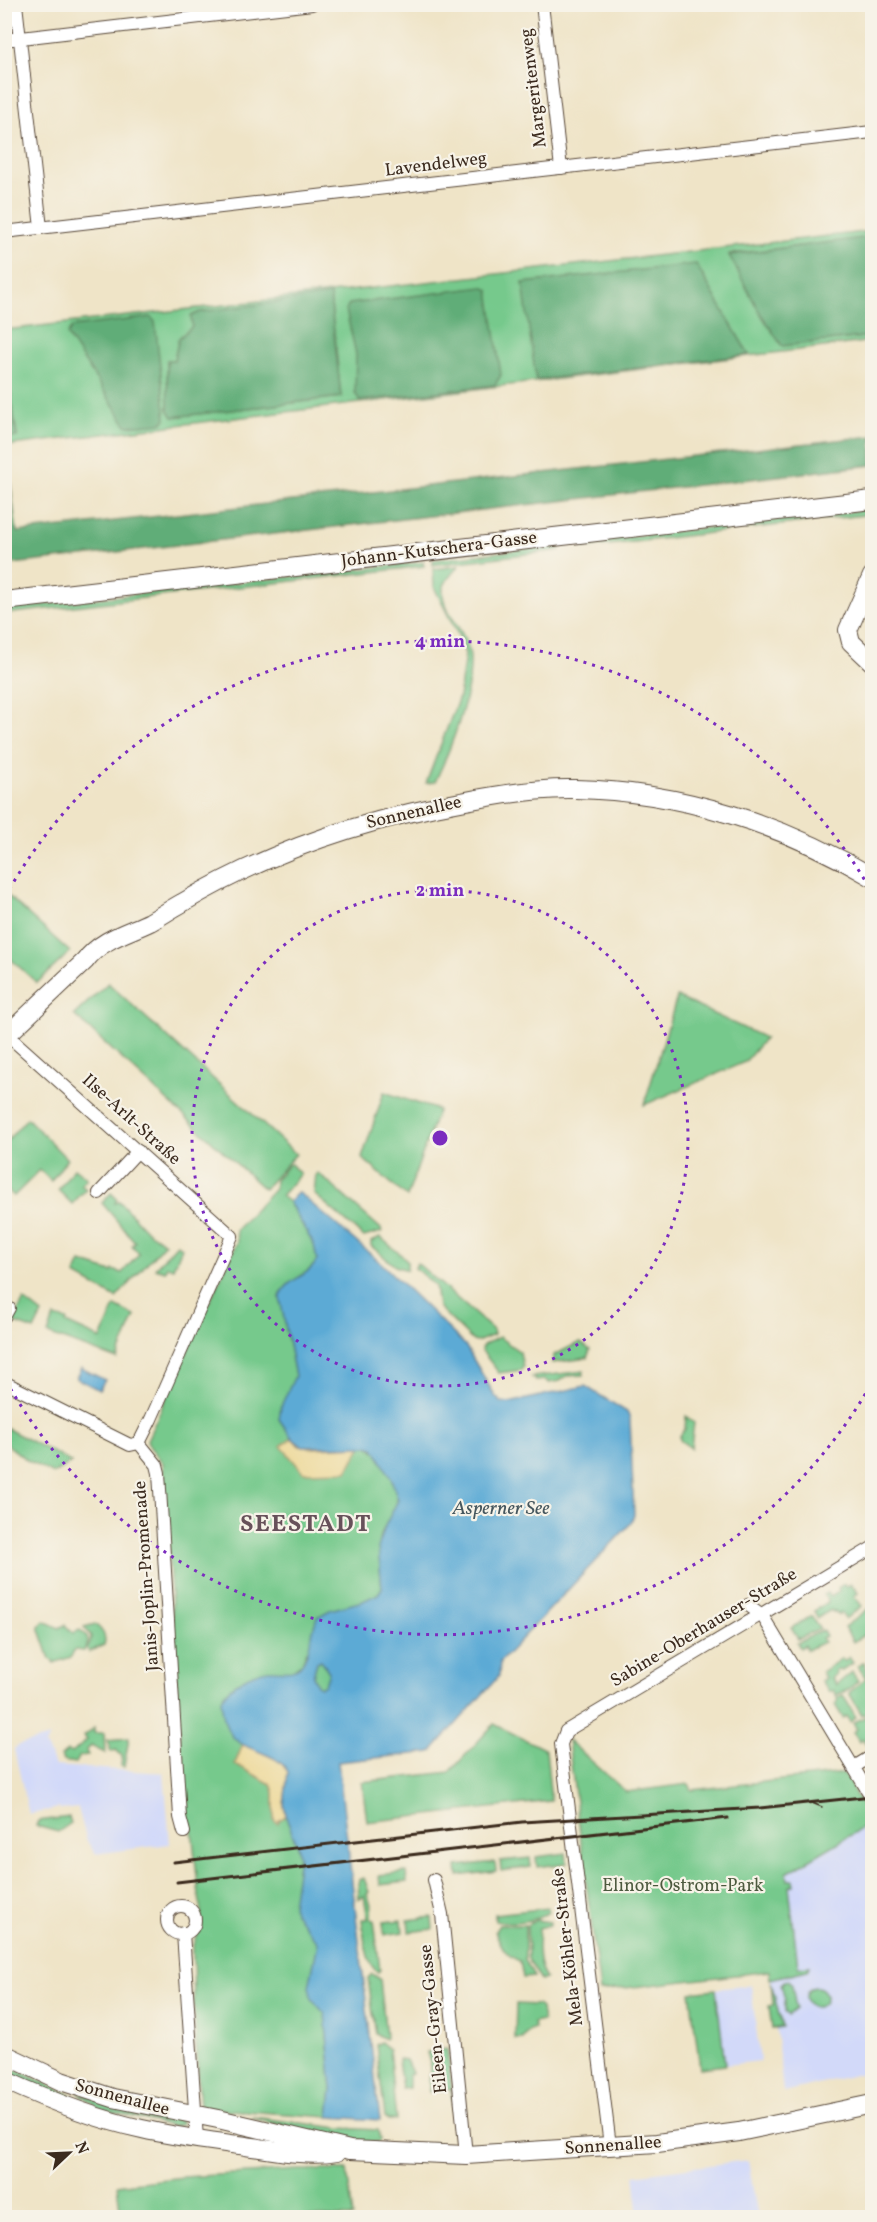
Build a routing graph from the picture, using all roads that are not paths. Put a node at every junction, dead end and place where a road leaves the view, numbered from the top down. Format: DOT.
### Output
graph roads {
  1 [pos="16,4"];
  2 [pos="312,4"];
  3 [pos="542,4"];
  4 [pos="20,39"];
  5 [pos="4,40"];
  6 [pos="873,132"];
  7 [pos="561,168"];
  8 [pos="42,228"];
  9 [pos="4,232"];
  10 [pos="873,500"];
  11 [pos="873,576"];
  12 [pos="4,601"];
  13 [pos="873,662"];
  14 [pos="873,877"];
  15 [pos="6,1035"];
  16 [pos="138,1151"];
  17 [pos="99,1193"];
  18 [pos="4,1382"];
  19 [pos="139,1443"];
  20 [pos="873,1548"];
  21 [pos="748,1605"];
  22 [pos="762,1615"];
  23 [pos="561,1744"];
  24 [pos="873,1756"];
  25 [pos="854,1767"];
  26 [pos="873,1798"];
  27 [pos="184,1832"];
  28 [pos="434,1880"];
  29 [pos="183,1934"];
  30 [pos="4,2054"];
  31 [pos="4,2080"];
  32 [pos="873,2104"];
  33 [pos="196,2115"];
  34 [pos="197,2139"];
  35 [pos="610,2146"];
  36 [pos="351,2150"];
  37 [pos="466,2155"];
  1 -- 4 [label="street"];
  2 -- 4 [label="street"];
  3 -- 7 [label="street, Margeritenweg"];
  4 -- 5 [label="street"];
  4 -- 8 [label="street"];
  6 -- 7 [label="street, Lavendelweg"];
  7 -- 8 [label="street, Lavendelweg"];
  8 -- 9 [label="street, Lavendelweg"];
  10 -- 12 [label="street, Johann-Kutschera-Gasse"];
  11 -- 13 [label="street"];
  14 -- 15 [label="street, Sonnenallee"];
  15 -- 16 [label="street, Ilse-Arlt-Straße"];
  16 -- 17 [label="street"];
  16 -- 19 [label="street, Ilse-Arlt-Straße"];
  18 -- 19 [label="street"];
  19 -- 27 [label="street, Janis-Joplin-Promenade"];
  20 -- 22 [label="street, Sabine-Oberhauser-Straße"];
  21 -- 22 [label="street"];
  22 -- 23 [label="street, Sabine-Oberhauser-Straße"];
  22 -- 25 [label="street"];
  23 -- 35 [label="street, Mela-Köhler-Straße"];
  24 -- 25 [label="street"];
  25 -- 26 [label="street"];
  28 -- 37 [label="street, Eileen-Gray-Gasse"];
  29 -- 33 [label="street"];
  30 -- 33 [label="street, Sonnenallee"];
  31 -- 34 [label="street, Sonnenallee"];
  32 -- 35 [label="street, Sonnenallee"];
  33 -- 34 [label="street"];
  33 -- 36 [label="street, Sonnenallee"];
  34 -- 36 [label="street, Sonnenallee"];
  35 -- 37 [label="street, Sonnenallee"];
  36 -- 37 [label="street, Sonnenallee"];
}
